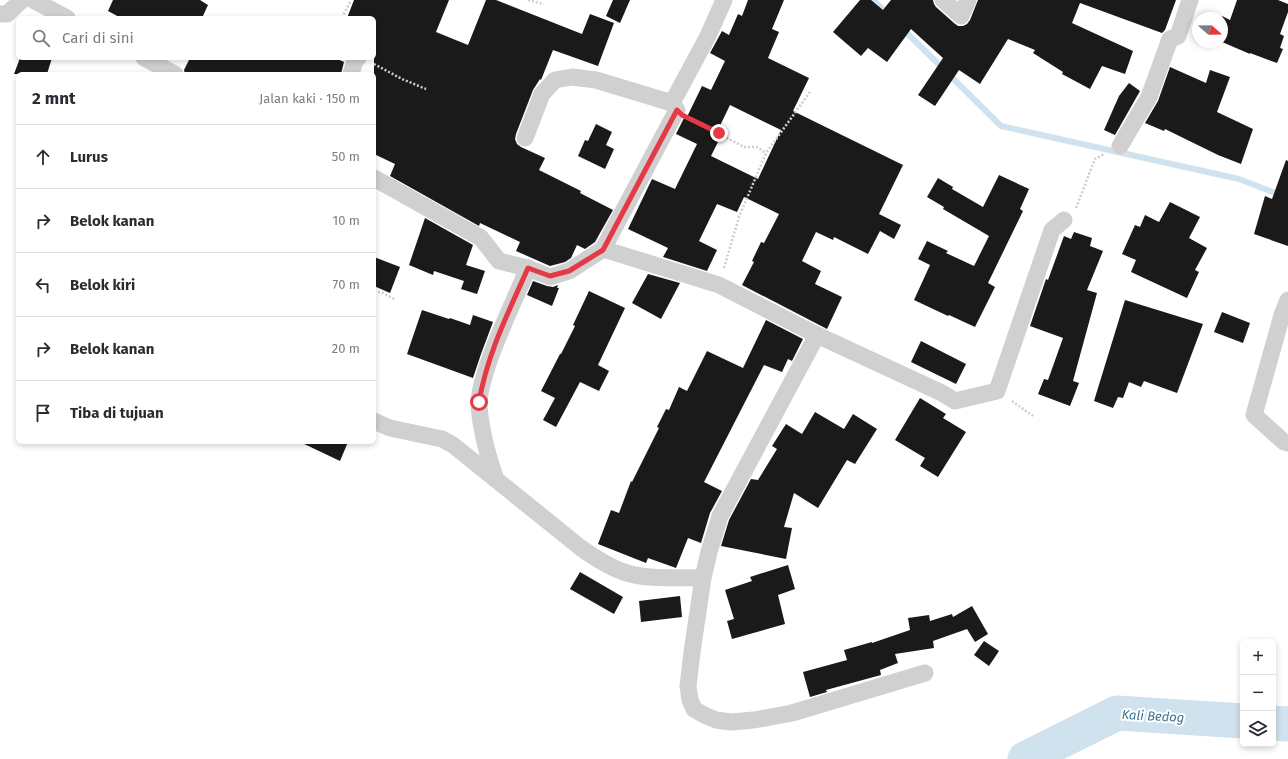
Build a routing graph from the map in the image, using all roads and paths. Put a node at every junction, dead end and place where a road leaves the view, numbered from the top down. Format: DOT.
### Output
graph roads {
  1 [pos="22,0"];
  2 [pos="33,0"];
  3 [pos="351,0"];
  4 [pos="528,0"];
  5 [pos="724,0"];
  6 [pos="943,0"];
  7 [pos="968,0"];
  8 [pos="1190,0"];
  9 [pos="544,4"];
  10 [pos="0,14"];
  11 [pos="63,16"];
  12 [pos="343,16"];
  13 [pos="148,60"];
  14 [pos="364,60"];
  15 [pos="169,72"];
  16 [pos="352,72"];
  17 [pos="426,89"];
  18 [pos="810,92"];
  19 [pos="674,107"];
  20 [pos="525,138"];
  21 [pos="1120,146"];
  22 [pos="766,154"];
  23 [pos="376,179"];
  24 [pos="1078,204"];
  25 [pos="1064,220"];
  26 [pos="603,250"];
  27 [pos="528,268"];
  28 [pos="718,285"];
  29 [pos="376,292"];
  30 [pos="396,300"];
  31 [pos="1288,300"];
  32 [pos="818,335"];
  33 [pos="997,391"];
  34 [pos="1033,416"];
  35 [pos="376,422"];
  36 [pos="1288,443"];
  37 [pos="495,477"];
  38 [pos="703,578"];
  39 [pos="925,673"];
  1 -- 10 [label="street"];
  2 -- 11 [label="street"];
  3 -- 12 [label="path"];
  4 -- 9 [label="path"];
  5 -- 19 [label="street"];
  6 -- 7 [label="street"];
  8 -- 21 [label="street"];
  13 -- 15 [label="street"];
  14 -- 16 [label="street"];
  14 -- 17 [label="path"];
  18 -- 22 [label="path"];
  19 -- 20 [label="street"];
  19 -- 22 [label="path"];
  19 -- 26 [label="street"];
  21 -- 24 [label="path"];
  22 -- 28 [label="path"];
  23 -- 27 [label="street"];
  25 -- 33 [label="street"];
  26 -- 27 [label="street"];
  26 -- 28 [label="street"];
  27 -- 37 [label="street"];
  28 -- 32 [label="street"];
  29 -- 30 [label="path"];
  31 -- 36 [label="street"];
  32 -- 33 [label="street"];
  32 -- 38 [label="street"];
  33 -- 34 [label="path"];
  35 -- 37 [label="street"];
  37 -- 38 [label="street"];
  38 -- 39 [label="street"];
}
